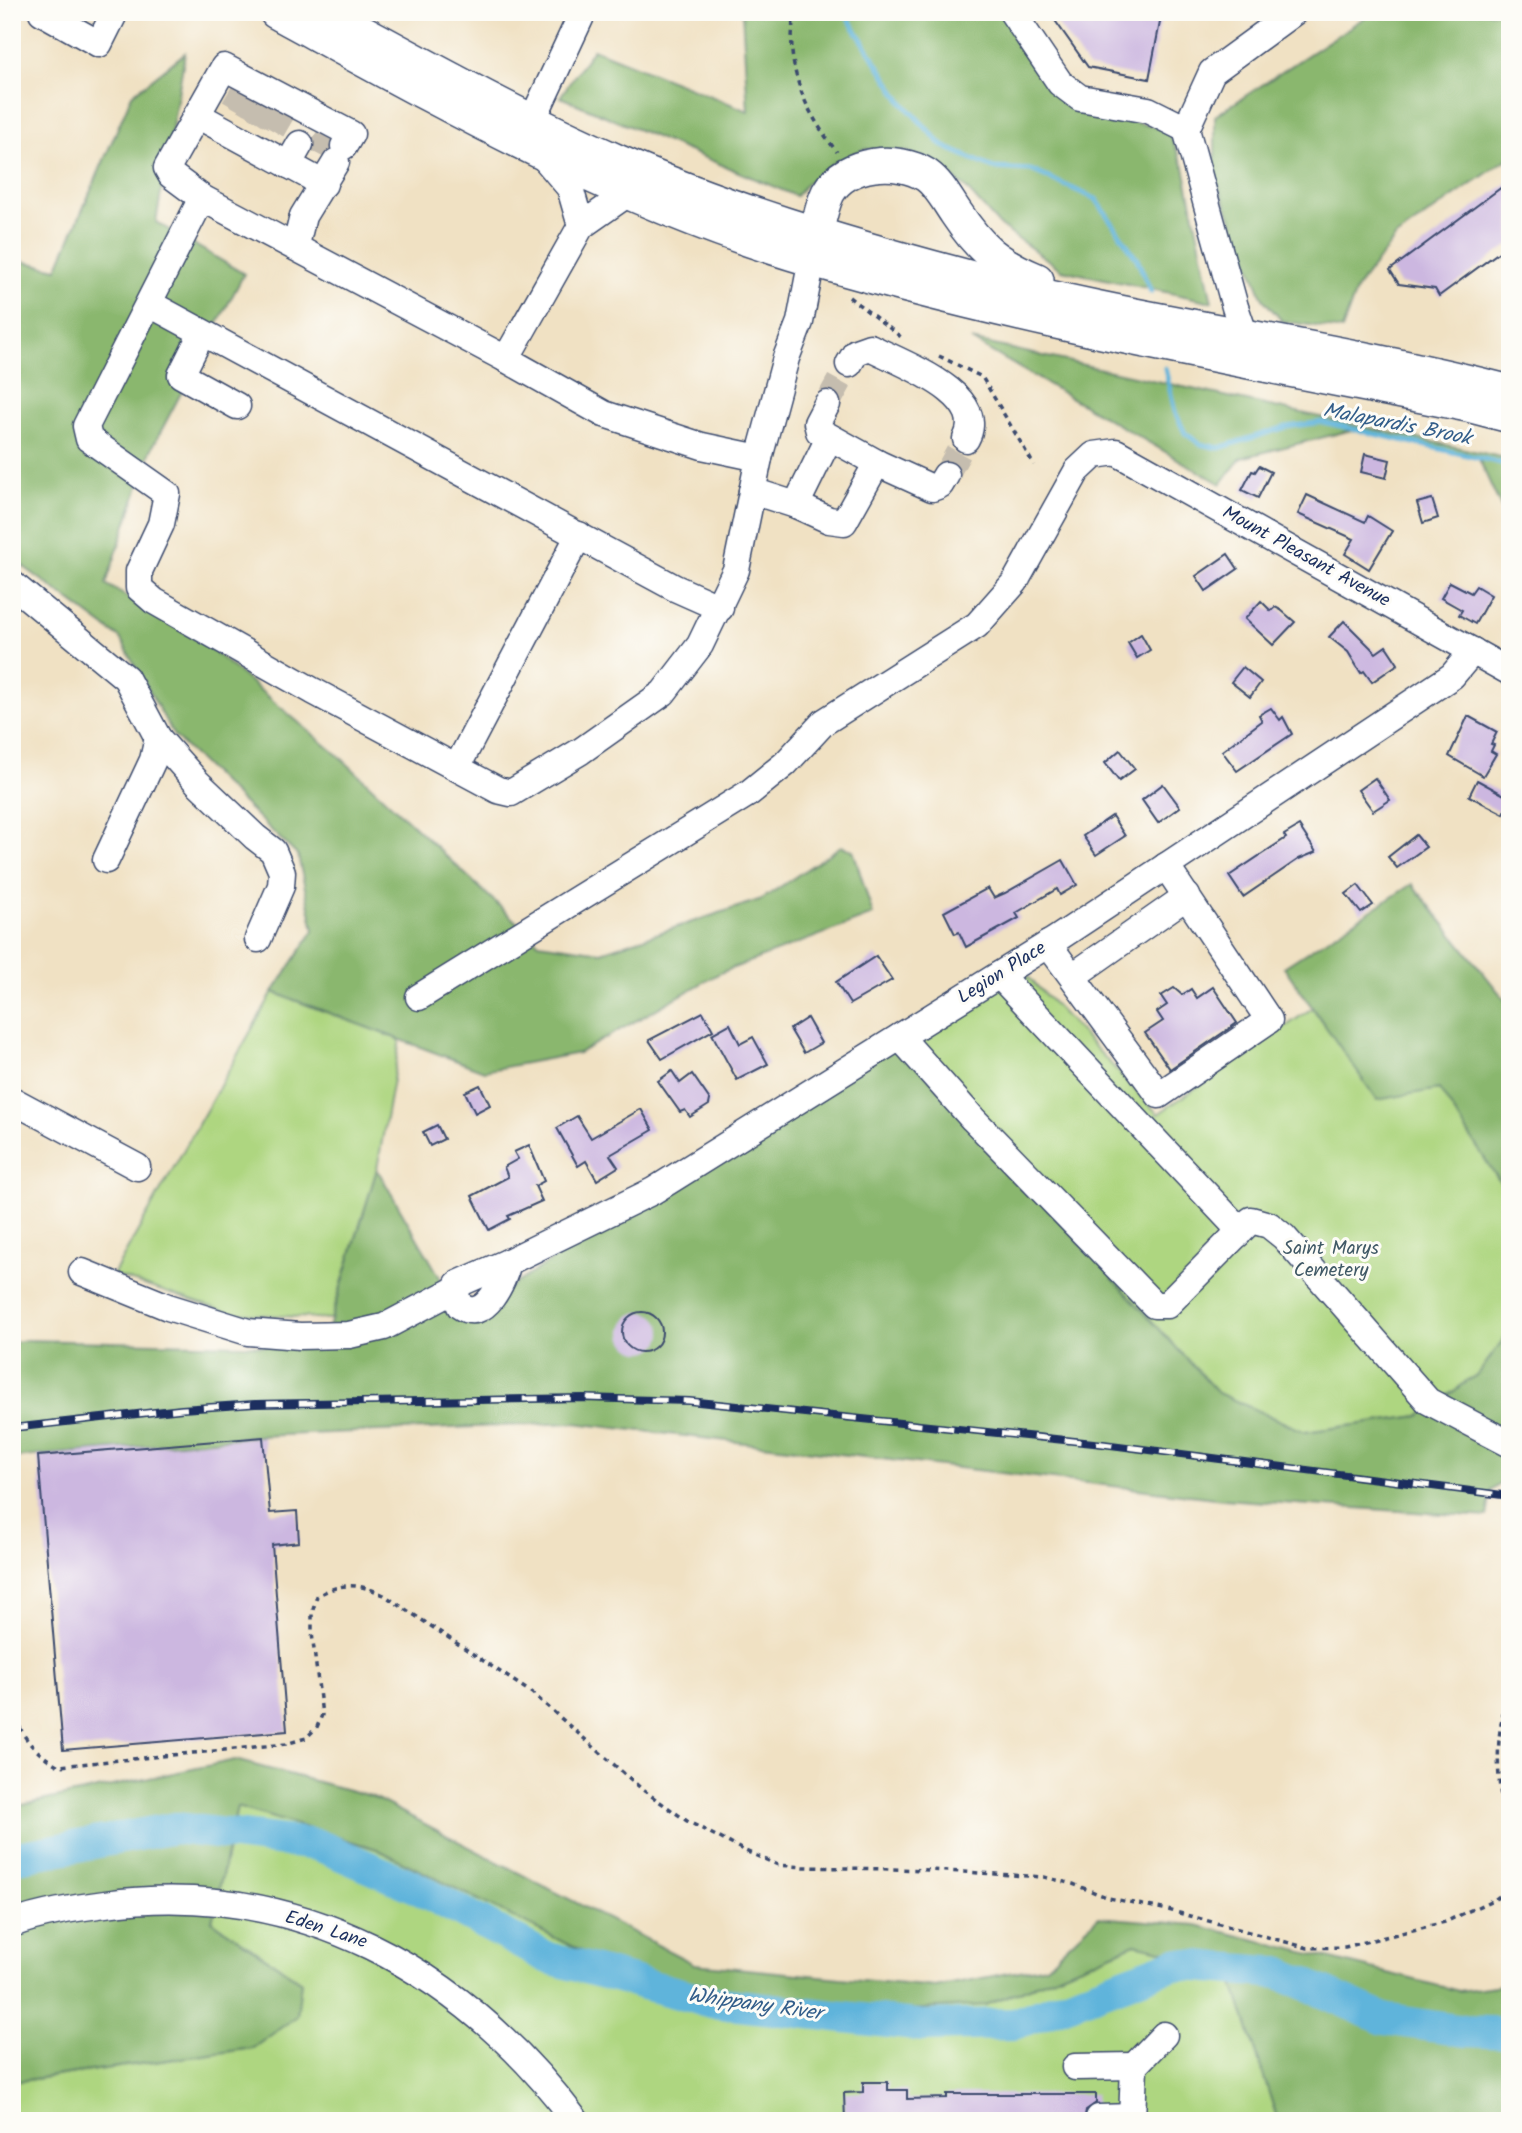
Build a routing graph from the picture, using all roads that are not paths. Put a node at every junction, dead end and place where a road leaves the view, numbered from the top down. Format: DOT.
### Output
graph roads {
  1 [pos="43,12"];
  2 [pos="116,12"];
  3 [pos="276,12"];
  4 [pos="326,12"];
  5 [pos="1012,12"];
  6 [pos="1294,12"];
  7 [pos="581,15"];
  8 [pos="257,113"];
  9 [pos="197,115"];
  10 [pos="1186,129"];
  11 [pos="536,136"];
  12 [pos="319,149"];
  13 [pos="634,194"];
  14 [pos="202,198"];
  15 [pos="581,226"];
  16 [pos="296,246"];
  17 [pos="814,247"];
  18 [pos="150,304"];
  19 [pos="1104,307"];
  20 [pos="202,333"];
  21 [pos="1245,336"];
  22 [pos="506,359"];
  23 [pos="849,363"];
  24 [pos="1510,392"];
  25 [pos="827,404"];
  26 [pos="237,406"];
  27 [pos="1510,416"];
  28 [pos="829,438"];
  29 [pos="966,439"];
  30 [pos="759,457"];
  31 [pos="877,463"];
  32 [pos="935,481"];
  33 [pos="752,491"];
  34 [pos="796,505"];
  35 [pos="579,536"];
  36 [pos="15,591"];
  37 [pos="720,608"];
  38 [pos="1473,651"];
  39 [pos="1510,673"];
  40 [pos="158,738"];
  41 [pos="457,767"];
  42 [pos="106,860"];
  43 [pos="1166,866"];
  44 [pos="1187,896"];
  45 [pos="258,939"];
  46 [pos="1048,944"];
  47 [pos="999,975"];
  48 [pos="1073,976"];
  49 [pos="419,997"];
  50 [pos="900,1037"];
  51 [pos="12,1100"];
  52 [pos="137,1167"];
  53 [pos="1238,1234"];
  54 [pos="82,1272"];
  55 [pos="1510,1444"];
  56 [pos="12,1924"];
  57 [pos="1164,2035"];
  58 [pos="1134,2066"];
  59 [pos="1075,2067"];
  60 [pos="1099,2118"];
  61 [pos="1132,2119"];
  62 [pos="576,2121"];
  1 -- 2 [label="street"];
  3 -- 11 [label="main road"];
  4 -- 11 [label="main road"];
  5 -- 10 [label="street"];
  6 -- 10 [label="street"];
  7 -- 11 [label="street"];
  8 -- 9 [label="street"];
  8 -- 9 [label="street"];
  8 -- 12 [label="street"];
  8 -- 12 [label="street"];
  9 -- 14 [label="street"];
  10 -- 21 [label="street"];
  11 -- 13 [label="main road"];
  11 -- 15 [label="street"];
  11 -- 17 [label="main road"];
  12 -- 16 [label="street"];
  13 -- 15 [label="street"];
  13 -- 17 [label="main road"];
  14 -- 16 [label="street"];
  14 -- 18 [label="street"];
  15 -- 22 [label="street"];
  16 -- 22 [label="street"];
  17 -- 19 [label="main road"];
  17 -- 19 [label="main road"];
  17 -- 27 [label="main road"];
  17 -- 30 [label="street"];
  18 -- 20 [label="street"];
  18 -- 41 [label="street"];
  19 -- 21 [label="main road"];
  20 -- 26 [label="street"];
  20 -- 35 [label="street"];
  21 -- 24 [label="main road"];
  22 -- 30 [label="street"];
  23 -- 29 [label="street"];
  25 -- 28 [label="street"];
  28 -- 31 [label="street"];
  28 -- 34 [label="street"];
  30 -- 33 [label="street"];
  31 -- 32 [label="street"];
  31 -- 34 [label="street"];
  33 -- 34 [label="street"];
  33 -- 37 [label="street"];
  35 -- 37 [label="street"];
  35 -- 41 [label="street"];
  36 -- 40 [label="street"];
  37 -- 41 [label="street"];
  38 -- 39 [label="street, Mount Pleasant Avenue"];
  38 -- 43 [label="street, Legion Place"];
  38 -- 49 [label="street, Mount Pleasant Avenue"];
  40 -- 42 [label="street"];
  40 -- 45 [label="street"];
  43 -- 44 [label="street"];
  43 -- 46 [label="street, Legion Place"];
  44 -- 48 [label="street"];
  44 -- 48 [label="street"];
  46 -- 47 [label="street, Legion Place"];
  46 -- 48 [label="street"];
  47 -- 50 [label="street, Legion Place"];
  47 -- 53 [label="street"];
  50 -- 53 [label="street"];
  50 -- 54 [label="street, Legion Place"];
  51 -- 52 [label="street"];
  53 -- 55 [label="street"];
  56 -- 62 [label="street, Eden Lane"];
  57 -- 58 [label="street"];
  58 -- 59 [label="street"];
  58 -- 61 [label="street"];
  60 -- 61 [label="street"];
}
